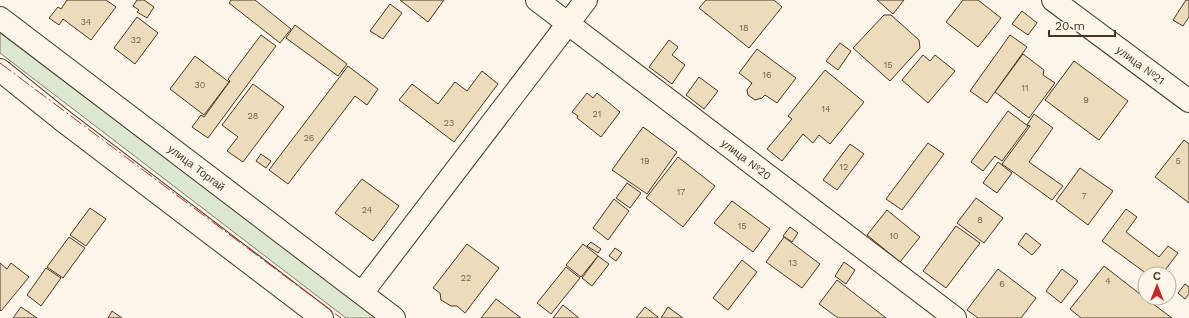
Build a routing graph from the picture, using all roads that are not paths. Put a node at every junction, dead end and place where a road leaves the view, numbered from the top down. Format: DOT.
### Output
graph roads {
  1 [pos="537,0"];
  2 [pos="586,0"];
  3 [pos="1053,0"];
  4 [pos="0,18"];
  5 [pos="568,23"];
  6 [pos="0,70"];
  7 [pos="1189,101"];
  8 [pos="362,294"];
  9 [pos="322,318"];
  10 [pos="394,318"];
  11 [pos="955,318"];
  1 -- 5 [label="street, улица №20"];
  2 -- 5 [label="street"];
  3 -- 7 [label="street, улица №21"];
  4 -- 8 [label="street, улица Торгай"];
  5 -- 8 [label="street"];
  5 -- 11 [label="street, улица №20"];
  6 -- 9 [label="street"];
  8 -- 10 [label="street, улица Торгай"];
}
